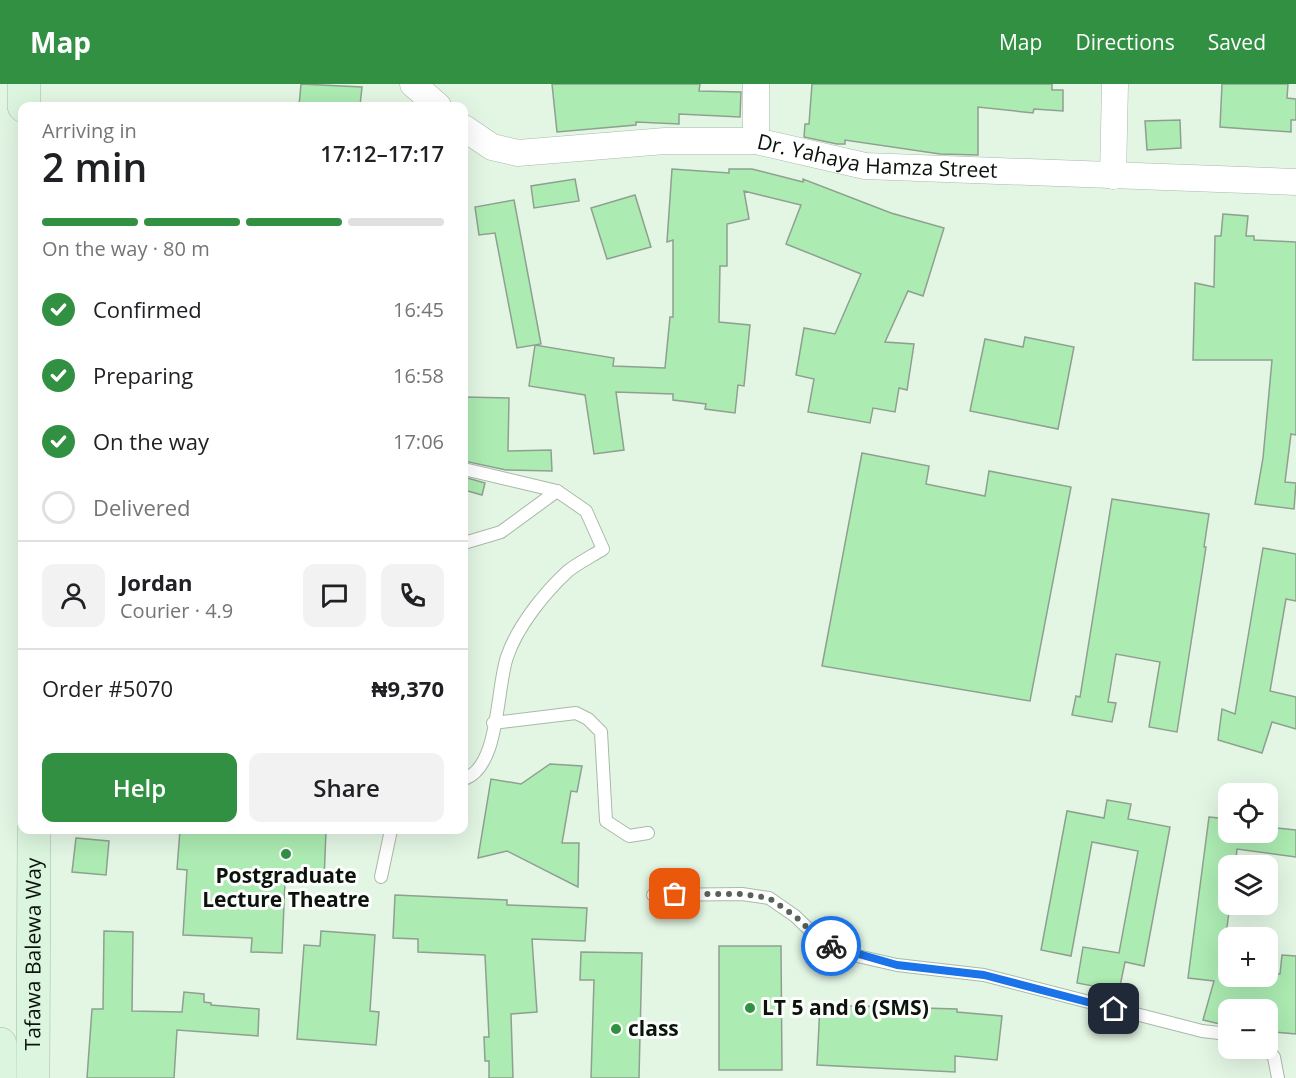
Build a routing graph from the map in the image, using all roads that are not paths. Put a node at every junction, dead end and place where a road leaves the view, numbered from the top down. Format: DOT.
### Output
graph roads {
  1 [pos="24,84"];
  2 [pos="413,84"];
  3 [pos="756,84"];
  4 [pos="1115,84"];
  5 [pos="24,102"];
  6 [pos="433,102"];
  7 [pos="468,131"];
  8 [pos="756,141"];
  9 [pos="1113,176"];
  10 [pos="1296,182"];
  11 [pos="468,470"];
  12 [pos="557,491"];
  13 [pos="468,542"];
  14 [pos="493,723"];
  15 [pos="468,775"];
  16 [pos="648,833"];
  17 [pos="34,834"];
  18 [pos="390,834"];
  19 [pos="381,877"];
  20 [pos="653,895"];
  21 [pos="1218,1033"];
  22 [pos="0,1044"];
  23 [pos="1274,1059"];
  24 [pos="0,1078"];
  25 [pos="33,1078"];
  26 [pos="1278,1078"];
  1 -- 5 [label="main road"];
  2 -- 6 [label="street"];
  3 -- 8 [label="street"];
  4 -- 9 [label="street"];
  7 -- 8 [label="street, Dr. Yahaya Hamza Street"];
  8 -- 9 [label="street, Dr. Yahaya Hamza Street"];
  9 -- 10 [label="street, Dr. Yahaya Hamza Street"];
  11 -- 12 [label="lane"];
  12 -- 13 [label="lane"];
  12 -- 14 [label="lane"];
  14 -- 15 [label="lane"];
  14 -- 16 [label="lane"];
  17 -- 25 [label="main road, Tafawa Balewa Way"];
  18 -- 19 [label="lane"];
  20 -- 21 [label="lane"];
  22 -- 24 [label="main road, Tafawa Balewa Way"];
  23 -- 26 [label="lane"];
}
